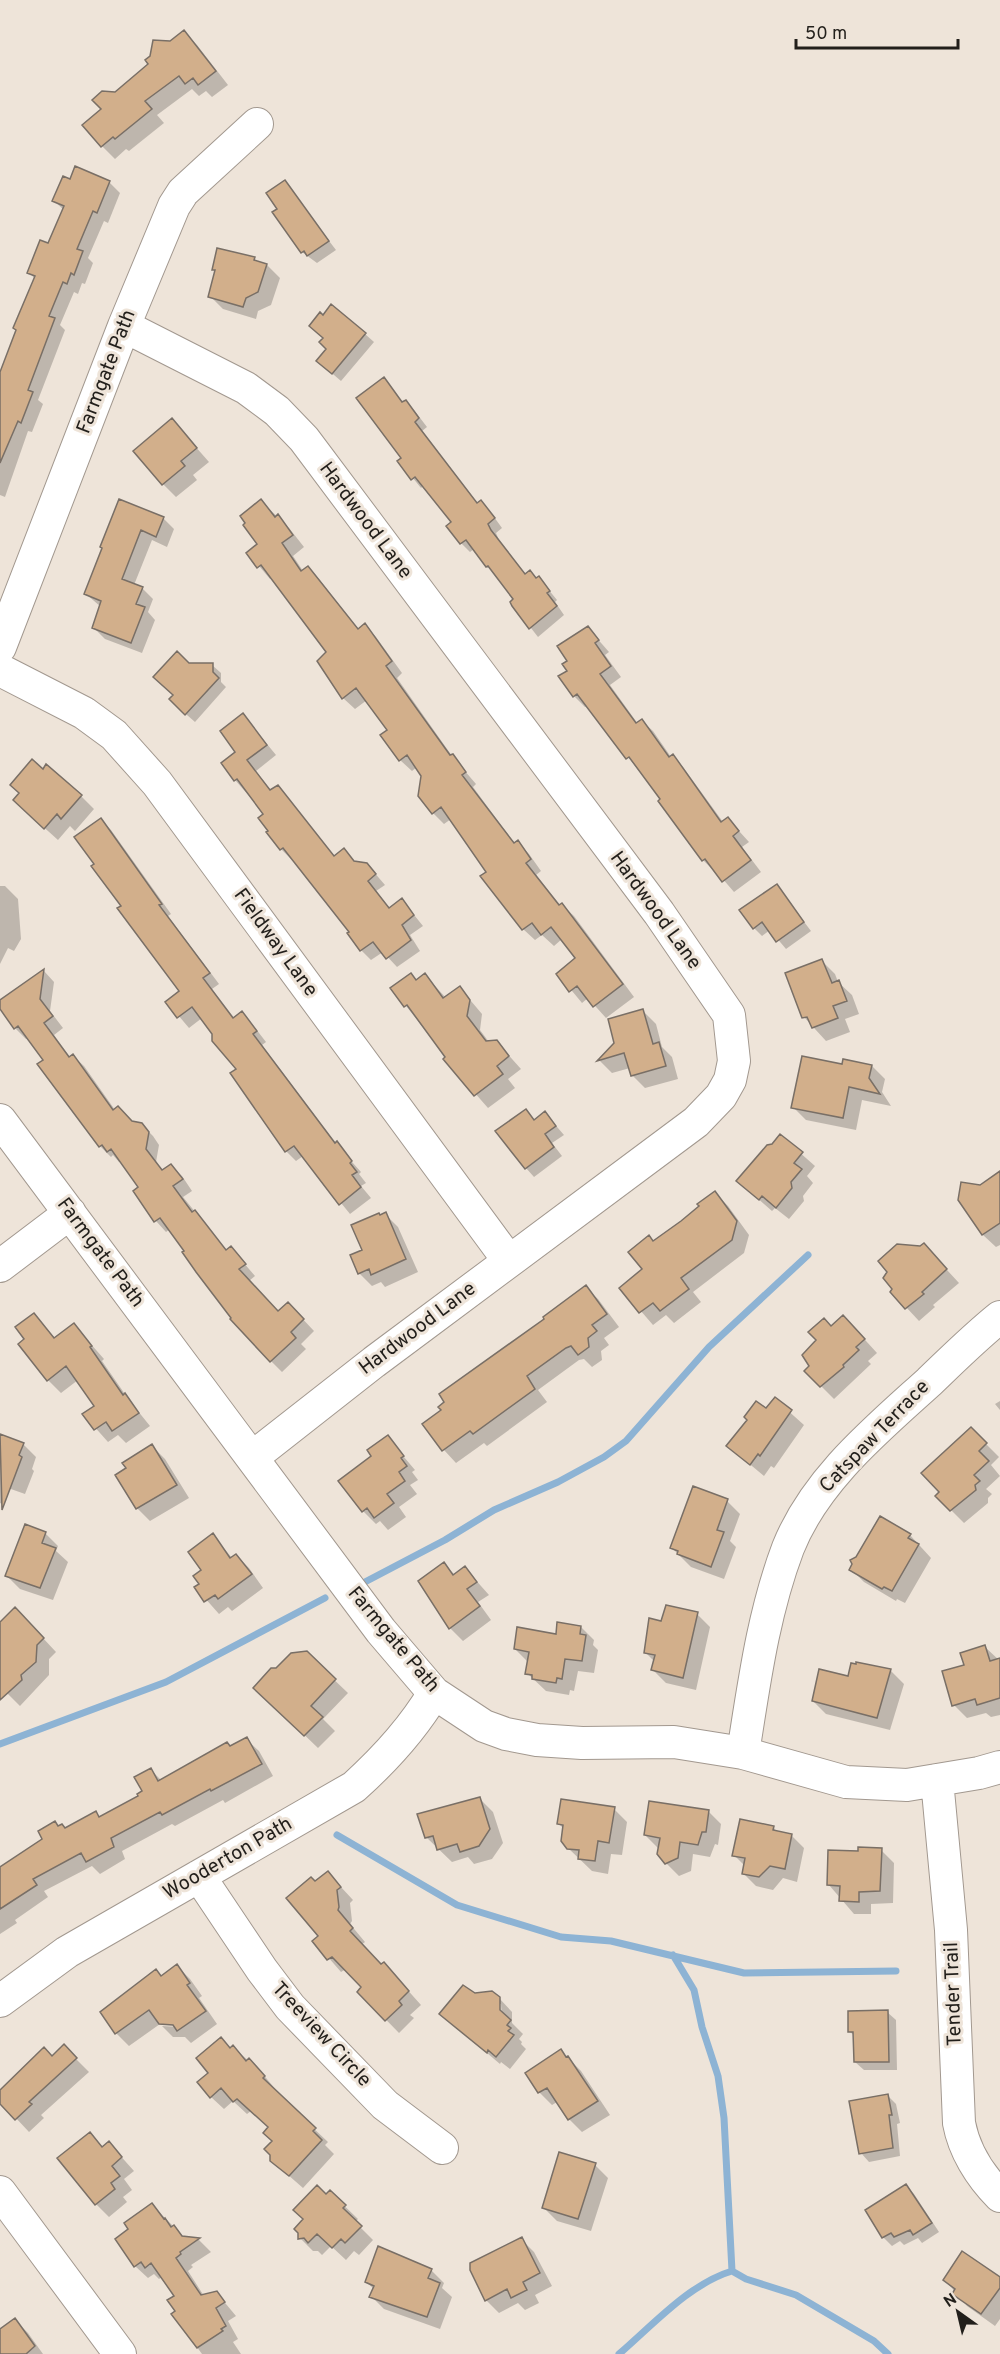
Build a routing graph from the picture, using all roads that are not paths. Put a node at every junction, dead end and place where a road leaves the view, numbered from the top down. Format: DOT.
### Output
graph roads {
  1 [pos="257,124"];
  2 [pos="124,326"];
  3 [pos="0,648"];
  4 [pos="0,670"];
  5 [pos="0,1120"];
  6 [pos="70,1213"];
  7 [pos="509,1261"];
  8 [pos="0,1266"];
  9 [pos="1000,1317"];
  10 [pos="254,1457"];
  11 [pos="434,1693"];
  12 [pos="742,1753"];
  13 [pos="1000,1767"];
  14 [pos="937,1780"];
  15 [pos="199,1876"];
  16 [pos="0,2001"];
  17 [pos="442,2148"];
  18 [pos="0,2192"];
  19 [pos="1000,2196"];
  20 [pos="120,2354"];
  1 -- 2 [label="street, Farmgate Path"];
  2 -- 3 [label="street, Farmgate Path"];
  2 -- 7 [label="street, Hardwood Lane"];
  4 -- 7 [label="street, Fieldway Lane"];
  5 -- 6 [label="street, Farmgate Path"];
  6 -- 8 [label="street"];
  6 -- 10 [label="street, Farmgate Path"];
  7 -- 10 [label="street, Hardwood Lane"];
  9 -- 12 [label="street, Catspaw Terrace"];
  10 -- 11 [label="street, Farmgate Path"];
  11 -- 12 [label="street, Farmgate Path"];
  11 -- 15 [label="street, Wooderton Path"];
  12 -- 14 [label="street, Farmgate Path"];
  13 -- 14 [label="street, Farmgate Path"];
  14 -- 19 [label="street, Tender Trail"];
  15 -- 16 [label="street, Wooderton Path"];
  15 -- 17 [label="street, Treeview Circle"];
  18 -- 20 [label="street"];
}
